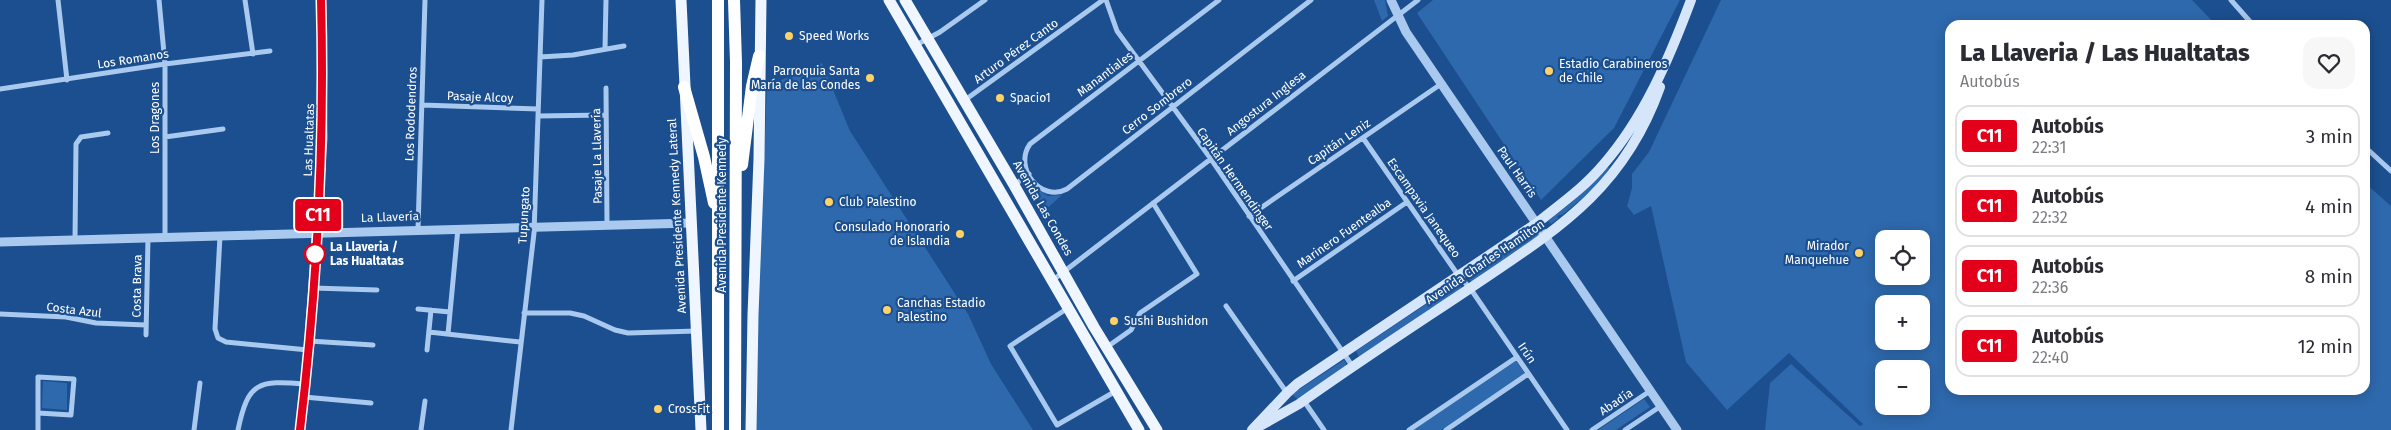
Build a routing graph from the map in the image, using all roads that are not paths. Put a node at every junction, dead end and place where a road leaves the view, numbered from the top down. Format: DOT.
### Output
graph roads {
  1 [pos="58,0"];
  2 [pos="159,0"];
  3 [pos="245,0"];
  4 [pos="321,0"];
  5 [pos="425,0"];
  6 [pos="542,0"];
  7 [pos="606,0"];
  8 [pos="681,0"];
  9 [pos="718,0"];
  10 [pos="734,0"];
  11 [pos="760,0"];
  12 [pos="890,0"];
  13 [pos="904,0"];
  14 [pos="986,0"];
  15 [pos="1104,0"];
  16 [pos="1219,0"];
  17 [pos="1311,0"];
  18 [pos="1391,0"];
  19 [pos="1418,0"];
  20 [pos="1691,0"];
  21 [pos="2230,0"];
  22 [pos="1397,16"];
  23 [pos="2248,20"];
  24 [pos="928,39"];
  25 [pos="916,45"];
  26 [pos="624,46"];
  27 [pos="605,49"];
  28 [pos="270,51"];
  29 [pos="253,54"];
  30 [pos="759,56"];
  31 [pos="540,57"];
  32 [pos="1669,57"];
  33 [pos="1139,62"];
  34 [pos="165,64"];
  35 [pos="67,80"];
  36 [pos="1441,84"];
  37 [pos="684,87"];
  38 [pos="606,88"];
  39 [pos="0,89"];
  40 [pos="965,101"];
  41 [pos="422,105"];
  42 [pos="1172,107"];
  43 [pos="538,109"];
  44 [pos="606,115"];
  45 [pos="538,116"];
  46 [pos="223,130"];
  47 [pos="108,133"];
  48 [pos="165,137"];
  49 [pos="1362,138"];
  50 [pos="2370,152"];
  51 [pos="1211,159"];
  52 [pos="2391,171"];
  53 [pos="1029,174"];
  54 [pos="1014,184"];
  55 [pos="736,192"];
  56 [pos="1407,202"];
  57 [pos="1153,204"];
  58 [pos="1249,216"];
  59 [pos="691,223"];
  60 [pos="1537,223"];
  61 [pos="607,224"];
  62 [pos="720,224"];
  63 [pos="535,226"];
  64 [pos="458,228"];
  65 [pos="418,229"];
  66 [pos="317,232"];
  67 [pos="220,235"];
  68 [pos="148,237"];
  69 [pos="165,237"];
  70 [pos="1545,237"];
  71 [pos="74,239"];
  72 [pos="0,242"];
  73 [pos="1063,272"];
  74 [pos="1458,275"];
  75 [pos="1053,280"];
  76 [pos="1293,281"];
  77 [pos="313,288"];
  78 [pos="1470,288"];
  79 [pos="376,290"];
  80 [pos="1226,306"];
  81 [pos="1069,307"];
  82 [pos="418,309"];
  83 [pos="431,310"];
  84 [pos="450,312"];
  85 [pos="524,313"];
  86 [pos="0,314"];
  87 [pos="146,326"];
  88 [pos="697,331"];
  89 [pos="429,332"];
  90 [pos="146,334"];
  91 [pos="448,334"];
  92 [pos="520,342"];
  93 [pos="373,345"];
  94 [pos="309,346"];
  95 [pos="1107,347"];
  96 [pos="427,350"];
  97 [pos="1342,354"];
  98 [pos="1517,357"];
  99 [pos="1353,368"];
  100 [pos="1528,374"];
  101 [pos="200,383"];
  102 [pos="305,384"];
  103 [pos="1116,390"];
  104 [pos="1650,391"];
  105 [pos="1287,392"];
  106 [pos="304,397"];
  107 [pos="425,401"];
  108 [pos="734,401"];
  109 [pos="371,403"];
  110 [pos="1302,403"];
  111 [pos="1661,406"];
  112 [pos="38,413"];
  113 [pos="38,430"];
  114 [pos="194,430"];
  115 [pos="238,430"];
  116 [pos="300,430"];
  117 [pos="421,430"];
  118 [pos="510,430"];
  119 [pos="701,430"];
  120 [pos="718,430"];
  121 [pos="735,430"];
  122 [pos="739,430"];
  123 [pos="751,430"];
  124 [pos="1139,430"];
  125 [pos="1157,430"];
  126 [pos="1252,430"];
  127 [pos="1324,430"];
  128 [pos="1409,430"];
  129 [pos="1446,430"];
  130 [pos="1567,430"];
  131 [pos="1592,430"];
  132 [pos="1625,430"];
  133 [pos="1677,430"];
  1 -- 35 [label="street"];
  2 -- 34 [label="street, Los Dragones"];
  3 -- 29 [label="street"];
  4 -- 66 [label="street, Las Hualtatas"];
  5 -- 41 [label="street, Los Rododendros"];
  6 -- 31 [label="street, Tupungato"];
  7 -- 27 [label="street"];
  8 -- 37 [label="main road, Avenida Presidente Kennedy Lateral"];
  9 -- 62 [label="highway, Avenida Presidente Kennedy"];
  10 -- 55 [label="highway, Avenida Presidente Kennedy"];
  11 -- 30 [label="main road"];
  12 -- 25 [label="main road"];
  13 -- 24 [label="main road, Avenida Las Condes"];
  14 -- 24 [label="street"];
  15 -- 33 [label="street, Capitán Hermendinger"];
  15 -- 40 [label="street, Arturo Pérez Canto"];
  16 -- 33 [label="street, Manantiales"];
  17 -- 42 [label="street, Cerro Sombrero"];
  18 -- 22 [label="street, Paul Harris"];
  19 -- 22 [label="street, Angostura Inglesa"];
  20 -- 32 [label="main road, Avenida Charles Hamilton"];
  21 -- 23 [label="street"];
  22 -- 36 [label="street, Paul Harris"];
  22 -- 51 [label="street, Angostura Inglesa"];
  24 -- 25 [label="street"];
  24 -- 40 [label="main road, Avenida Las Condes"];
  25 -- 75 [label="main road"];
  26 -- 27 [label="street"];
  27 -- 31 [label="street"];
  28 -- 29 [label="street, Los Romanos"];
  29 -- 34 [label="street, Los Romanos"];
  30 -- 55 [label="highway"];
  30 -- 123 [label="main road"];
  31 -- 43 [label="street, Tupungato"];
  32 -- 60 [label="main road, Avenida Charles Hamilton"];
  32 -- 70 [label="main road, Avenida Charles Hamilton"];
  33 -- 42 [label="street, Capitán Hermendinger"];
  33 -- 53 [label="street, Manantiales"];
  34 -- 35 [label="street, Los Romanos"];
  34 -- 48 [label="street, Los Dragones"];
  35 -- 39 [label="street, Los Romanos"];
  36 -- 49 [label="street, Capitán Leniz"];
  36 -- 60 [label="street, Paul Harris"];
  37 -- 59 [label="main road, Avenida Presidente Kennedy Lateral"];
  37 -- 62 [label="highway"];
  38 -- 44 [label="street, Pasaje La Llavería"];
  40 -- 54 [label="main road, Avenida Las Condes"];
  41 -- 43 [label="street, Pasaje Alcoy"];
  41 -- 65 [label="street, Los Rododendros"];
  42 -- 51 [label="street, Capitán Hermendinger"];
  42 -- 53 [label="street, Cerro Sombrero"];
  43 -- 45 [label="street, Tupungato"];
  44 -- 45 [label="street"];
  44 -- 61 [label="street, Pasaje La Llavería"];
  45 -- 63 [label="street, Tupungato"];
  46 -- 48 [label="street"];
  47 -- 71 [label="street"];
  48 -- 69 [label="street, Los Dragones"];
  49 -- 56 [label="street, Escampavia Janequeo"];
  49 -- 58 [label="street, Capitán Leniz"];
  50 -- 52 [label="street"];
  51 -- 57 [label="street, Angostura Inglesa"];
  51 -- 58 [label="street, Capitán Hermendinger"];
  53 -- 54 [label="street"];
  54 -- 73 [label="main road, Avenida Las Condes"];
  55 -- 108 [label="highway, Avenida Presidente Kennedy"];
  56 -- 74 [label="street, Escampavia Janequeo"];
  56 -- 76 [label="street, Marinero Fuentealba"];
  57 -- 73 [label="street, Angostura Inglesa"];
  57 -- 95 [label="street"];
  58 -- 76 [label="street, Capitán Hermendinger"];
  59 -- 61 [label="street, La Llavería"];
  59 -- 88 [label="main road, Avenida Presidente Kennedy Lateral"];
  60 -- 70 [label="street, Paul Harris"];
  60 -- 74 [label="main road, Avenida Charles Hamilton"];
  61 -- 63 [label="street, La Llavería"];
  62 -- 120 [label="highway, Avenida Presidente Kennedy"];
  63 -- 64 [label="street, La Llavería"];
  63 -- 85 [label="street, Tupungato"];
  64 -- 65 [label="street, La Llavería"];
  64 -- 84 [label="street"];
  65 -- 66 [label="street, La Llavería"];
  66 -- 67 [label="street, La Llavería"];
  66 -- 77 [label="street, Las Hualtatas"];
  67 -- 69 [label="street, La Llavería"];
  67 -- 94 [label="street"];
  68 -- 69 [label="street, La Llavería"];
  68 -- 71 [label="street, La Llavería"];
  68 -- 87 [label="street, Costa Brava"];
  70 -- 78 [label="main road, Avenida Charles Hamilton"];
  70 -- 104 [label="street, Paul Harris"];
  71 -- 72 [label="street, La Llavería"];
  73 -- 75 [label="street, Angostura Inglesa"];
  73 -- 95 [label="main road, Avenida Las Condes"];
  74 -- 78 [label="street, Escampavia Janequeo"];
  74 -- 97 [label="main road, Avenida Charles Hamilton"];
  75 -- 81 [label="main road"];
  76 -- 97 [label="street, Capitán Hermendinger"];
  77 -- 79 [label="street"];
  77 -- 94 [label="street, Las Hualtatas"];
  78 -- 98 [label="street, Irún"];
  78 -- 99 [label="main road, Avenida Charles Hamilton"];
  80 -- 105 [label="street"];
  81 -- 103 [label="main road"];
  81 -- 103 [label="street"];
  82 -- 83 [label="street"];
  83 -- 84 [label="street"];
  83 -- 89 [label="street"];
  84 -- 91 [label="street"];
  85 -- 88 [label="street"];
  85 -- 92 [label="street, Tupungato"];
  86 -- 87 [label="street, Costa Azul"];
  87 -- 90 [label="street, Costa Brava"];
  88 -- 119 [label="main road, Avenida Presidente Kennedy Lateral"];
  89 -- 91 [label="street"];
  89 -- 96 [label="street"];
  91 -- 92 [label="street"];
  92 -- 118 [label="street, Tupungato"];
  93 -- 94 [label="street"];
  94 -- 102 [label="street, Las Hualtatas"];
  95 -- 125 [label="main road, Avenida Las Condes"];
  97 -- 99 [label="street, Capitán Hermendinger"];
  97 -- 105 [label="main road, Avenida Charles Hamilton"];
  98 -- 100 [label="street, Irún"];
  98 -- 128 [label="street"];
  99 -- 110 [label="main road, Avenida Charles Hamilton"];
  100 -- 129 [label="street"];
  100 -- 130 [label="street, Irún"];
  101 -- 114 [label="street"];
  102 -- 106 [label="street, Las Hualtatas"];
  102 -- 115 [label="street"];
  103 -- 124 [label="main road"];
  104 -- 111 [label="street, Paul Harris"];
  104 -- 131 [label="street, Abadía"];
  105 -- 110 [label="main road"];
  105 -- 126 [label="main road, Avenida Charles Hamilton"];
  106 -- 109 [label="street"];
  106 -- 116 [label="street, Las Hualtatas"];
  107 -- 117 [label="street"];
  108 -- 121 [label="highway, Avenida Presidente Kennedy"];
  108 -- 122 [label="highway"];
  110 -- 126 [label="main road, Avenida Charles Hamilton"];
  110 -- 127 [label="street"];
  111 -- 132 [label="street"];
  111 -- 133 [label="street, Paul Harris"];
  112 -- 112 [label="street"];
  112 -- 113 [label="street"];
}
